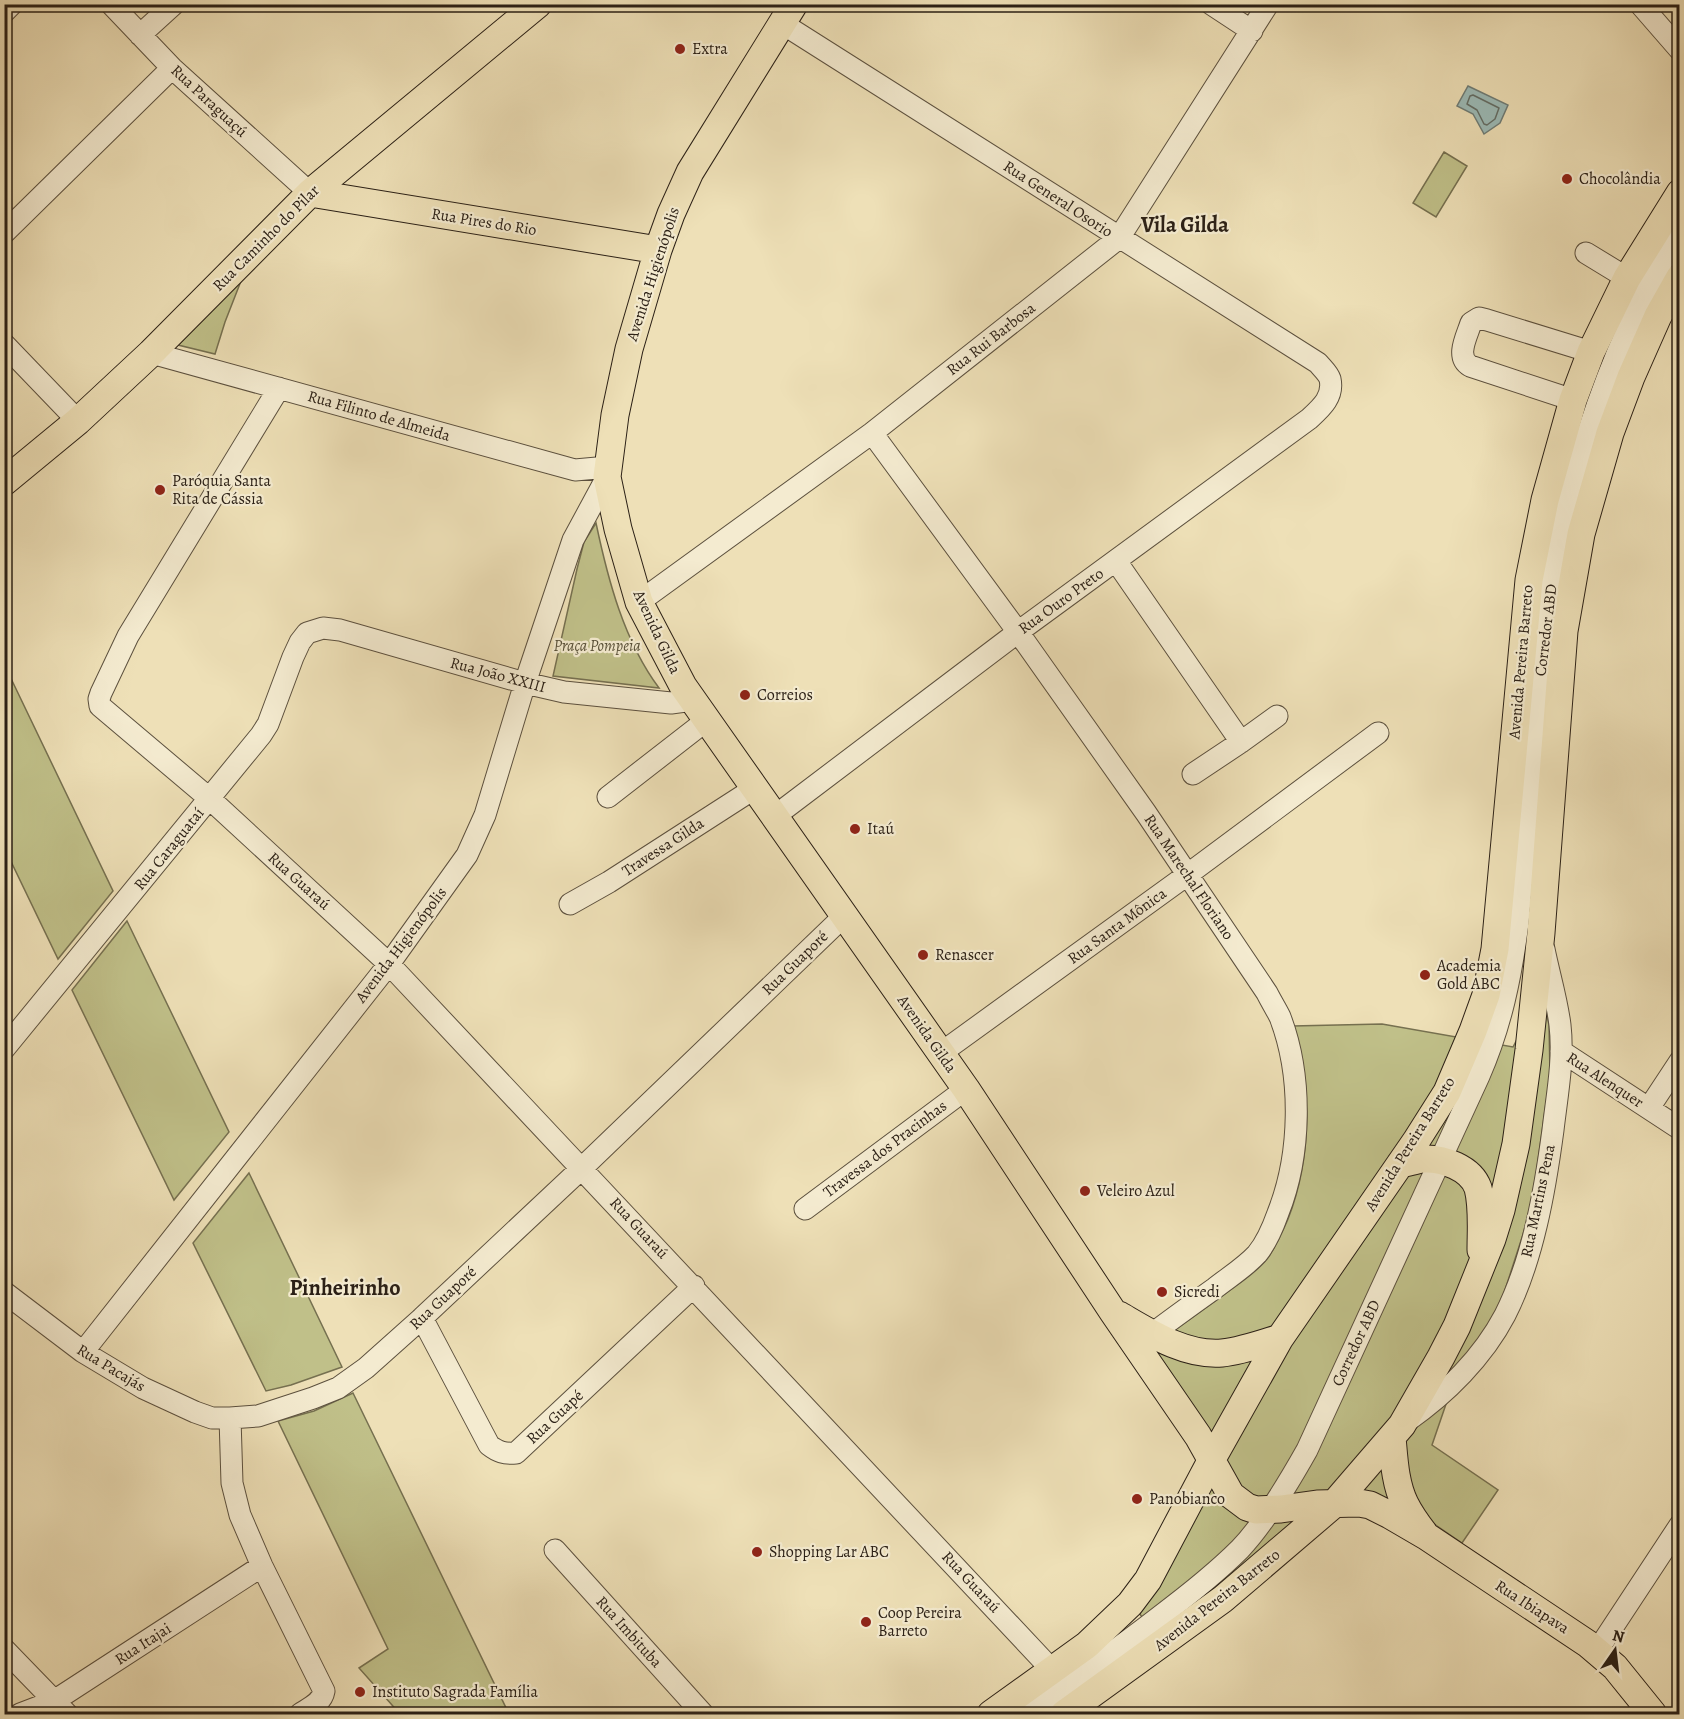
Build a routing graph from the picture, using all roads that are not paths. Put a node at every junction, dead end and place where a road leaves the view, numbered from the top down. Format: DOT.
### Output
graph roads {
  1 [pos="12,4"];
  2 [pos="111,4"];
  3 [pos="174,4"];
  4 [pos="538,4"];
  5 [pos="1211,4"];
  6 [pos="1268,4"];
  7 [pos="1640,4"];
  8 [pos="4,12"];
  9 [pos="789,14"];
  10 [pos="1252,31"];
  11 [pos="140,35"];
  12 [pos="1680,50"];
  13 [pos="172,68"];
  14 [pos="310,193"];
  15 [pos="1680,193"];
  16 [pos="4,233"];
  17 [pos="1680,233"];
  18 [pos="1119,238"];
  19 [pos="658,250"];
  20 [pos="1586,253"];
  21 [pos="1619,273"];
  22 [pos="1680,277"];
  23 [pos="4,344"];
  24 [pos="1591,352"];
  25 [pos="151,353"];
  26 [pos="1330,377"];
  27 [pos="279,388"];
  28 [pos="1573,400"];
  29 [pos="78,421"];
  30 [pos="872,433"];
  31 [pos="608,472"];
  32 [pos="4,482"];
  33 [pos="1116,561"];
  34 [pos="639,602"];
  35 [pos="1018,632"];
  36 [pos="307,633"];
  37 [pos="525,683"];
  38 [pos="700,710"];
  39 [pos="1277,716"];
  40 [pos="1378,733"];
  41 [pos="1242,742"];
  42 [pos="1193,774"];
  43 [pos="755,788"];
  44 [pos="608,797"];
  45 [pos="210,799"];
  46 [pos="775,816"];
  47 [pos="1187,875"];
  48 [pos="570,904"];
  49 [pos="844,916"];
  50 [pos="1541,933"];
  51 [pos="1538,963"];
  52 [pos="389,964"];
  53 [pos="5,1048"];
  54 [pos="1491,1048"];
  55 [pos="1561,1051"];
  56 [pos="941,1053"];
  57 [pos="1680,1061"];
  58 [pos="966,1089"];
  59 [pos="1649,1108"];
  60 [pos="1680,1129"];
  61 [pos="1441,1161"];
  62 [pos="1400,1164"];
  63 [pos="582,1168"];
  64 [pos="805,1209"];
  65 [pos="1482,1266"];
  66 [pos="694,1286"];
  67 [pos="4,1292"];
  68 [pos="1113,1312"];
  69 [pos="422,1318"];
  70 [pos="1152,1334"];
  71 [pos="1280,1338"];
  72 [pos="83,1352"];
  73 [pos="230,1418"];
  74 [pos="1397,1431"];
  75 [pos="1212,1459"];
  76 [pos="1333,1505"];
  77 [pos="1269,1510"];
  78 [pos="1680,1525"];
  79 [pos="1426,1536"];
  80 [pos="555,1550"];
  81 [pos="262,1566"];
  82 [pos="1173,1606"];
  83 [pos="1107,1626"];
  84 [pos="4,1649"];
  85 [pos="1597,1651"];
  86 [pos="1053,1671"];
  87 [pos="61,1708"];
  88 [pos="20,1714"];
  89 [pos="300,1714"];
  90 [pos="703,1714"];
  91 [pos="992,1714"];
  92 [pos="1025,1714"];
  93 [pos="1064,1714"];
  94 [pos="1653,1714"];
  1 -- 8 [label="street"];
  2 -- 11 [label="street, Rua Paraguaçú"];
  3 -- 11 [label="street"];
  4 -- 14 [label="main road, Rua Caminho do Pilar"];
  5 -- 10 [label="street"];
  6 -- 10 [label="street, Rua Rui Barbosa"];
  7 -- 12 [label="street"];
  9 -- 18 [label="street, Rua General Osorio"];
  9 -- 19 [label="main road, Avenida Higienópolis"];
  10 -- 18 [label="street, Rua Rui Barbosa"];
  11 -- 13 [label="street, Rua Paraguaçú"];
  13 -- 14 [label="street, Rua Paraguaçú"];
  13 -- 16 [label="street"];
  14 -- 19 [label="main road, Rua Pires do Rio"];
  14 -- 25 [label="main road, Rua Caminho do Pilar"];
  15 -- 21 [label="main road, Avenida Pereira Barreto"];
  17 -- 54 [label="street, Corredor ABD"];
  18 -- 26 [label="street, Rua General Osorio"];
  18 -- 30 [label="street, Rua Rui Barbosa"];
  19 -- 31 [label="main road, Avenida Higienópolis"];
  20 -- 21 [label="street"];
  21 -- 24 [label="main road, Avenida Pereira Barreto"];
  22 -- 50 [label="main road, Avenida Pereira Barreto"];
  23 -- 29 [label="street"];
  24 -- 28 [label="main road, Avenida Pereira Barreto"];
  24 -- 28 [label="street"];
  25 -- 27 [label="street, Rua Filinto de Almeida"];
  25 -- 29 [label="main road, Rua Caminho do Pilar"];
  26 -- 33 [label="street, Rua Ouro Preto"];
  27 -- 31 [label="street, Rua Filinto de Almeida"];
  27 -- 45 [label="street, Rua Guaraú"];
  28 -- 62 [label="main road, Avenida Pereira Barreto"];
  29 -- 32 [label="main road, Rua Caminho do Pilar"];
  30 -- 34 [label="street, Rua Rui Barbosa"];
  30 -- 35 [label="street, Rua Marechal Floriano"];
  31 -- 34 [label="main road, Avenida Gilda"];
  31 -- 37 [label="street, Avenida Higienópolis"];
  33 -- 35 [label="street, Rua Ouro Preto"];
  33 -- 41 [label="street"];
  34 -- 38 [label="main road, Avenida Gilda"];
  35 -- 46 [label="street, Rua Ouro Preto"];
  35 -- 47 [label="street, Rua Marechal Floriano"];
  36 -- 37 [label="street, Rua João XXIII"];
  36 -- 45 [label="street, Rua Caraguataí"];
  37 -- 38 [label="street, Rua João XXIII"];
  37 -- 52 [label="street, Avenida Higienópolis"];
  38 -- 43 [label="main road, Avenida Gilda"];
  38 -- 44 [label="street"];
  39 -- 41 [label="street"];
  40 -- 47 [label="street, Rua Santa Mônica"];
  41 -- 42 [label="street"];
  43 -- 46 [label="main road, Avenida Gilda"];
  43 -- 48 [label="street, Travessa Gilda"];
  45 -- 52 [label="street, Rua Guaraú"];
  45 -- 53 [label="street, Rua Caraguataí"];
  46 -- 49 [label="main road, Avenida Gilda"];
  47 -- 56 [label="street, Rua Santa Mônica"];
  47 -- 70 [label="street, Rua Marechal Floriano"];
  49 -- 56 [label="main road, Avenida Gilda"];
  49 -- 63 [label="street, Rua Guaporé"];
  50 -- 51 [label="main road, Avenida Pereira Barreto"];
  50 -- 55 [label="street, Rua Martins Pena"];
  51 -- 54 [label="street, Corredor ABD"];
  51 -- 65 [label="main road, Avenida Pereira Barreto"];
  52 -- 63 [label="street, Rua Guaraú"];
  52 -- 72 [label="street, Avenida Higienópolis"];
  54 -- 61 [label="street, Corredor ABD"];
  55 -- 59 [label="street, Rua Alenquer"];
  55 -- 74 [label="street, Rua Martins Pena"];
  56 -- 58 [label="main road, Avenida Gilda"];
  57 -- 59 [label="street"];
  58 -- 64 [label="street, Travessa dos Pracinhas"];
  58 -- 68 [label="main road, Avenida Gilda"];
  59 -- 60 [label="street, Rua Alenquer"];
  61 -- 62 [label="main road"];
  61 -- 65 [label="main road"];
  61 -- 77 [label="street, Corredor ABD"];
  62 -- 71 [label="main road, Avenida Pereira Barreto"];
  63 -- 66 [label="street, Rua Guaraú"];
  63 -- 69 [label="street, Rua Guaporé"];
  65 -- 74 [label="main road, Avenida Pereira Barreto"];
  66 -- 69 [label="street, Rua Guapé"];
  66 -- 86 [label="street, Rua Guaraú"];
  67 -- 72 [label="street, Rua Pacajás"];
  68 -- 70 [label="main road"];
  68 -- 75 [label="main road, Avenida Gilda"];
  69 -- 73 [label="street, Rua Guaporé"];
  70 -- 71 [label="main road"];
  71 -- 75 [label="main road, Avenida Pereira Barreto"];
  72 -- 73 [label="street, Rua Pacajás"];
  73 -- 81 [label="street"];
  74 -- 76 [label="main road, Avenida Pereira Barreto"];
  74 -- 79 [label="main road, Rua Ibiapava"];
  75 -- 77 [label="main road, Avenida Gilda"];
  75 -- 83 [label="main road, Avenida Pereira Barreto"];
  76 -- 77 [label="main road, Avenida Gilda"];
  76 -- 79 [label="main road, Rua Ibiapava"];
  76 -- 93 [label="main road, Avenida Pereira Barreto"];
  77 -- 82 [label="street, Corredor ABD"];
  78 -- 85 [label="street"];
  79 -- 85 [label="main road, Rua Ibiapava"];
  80 -- 90 [label="street, Rua Imbituba"];
  81 -- 87 [label="street, Rua Itajai"];
  81 -- 89 [label="street"];
  82 -- 83 [label="street, Corredor ABD"];
  82 -- 92 [label="street, Corredor ABD"];
  83 -- 86 [label="main road, Avenida Pereira Barreto"];
  84 -- 87 [label="street"];
  85 -- 94 [label="main road, Rua Ibiapava"];
  86 -- 91 [label="main road, Avenida Pereira Barreto"];
  87 -- 88 [label="street, Rua Itajai"];
}
